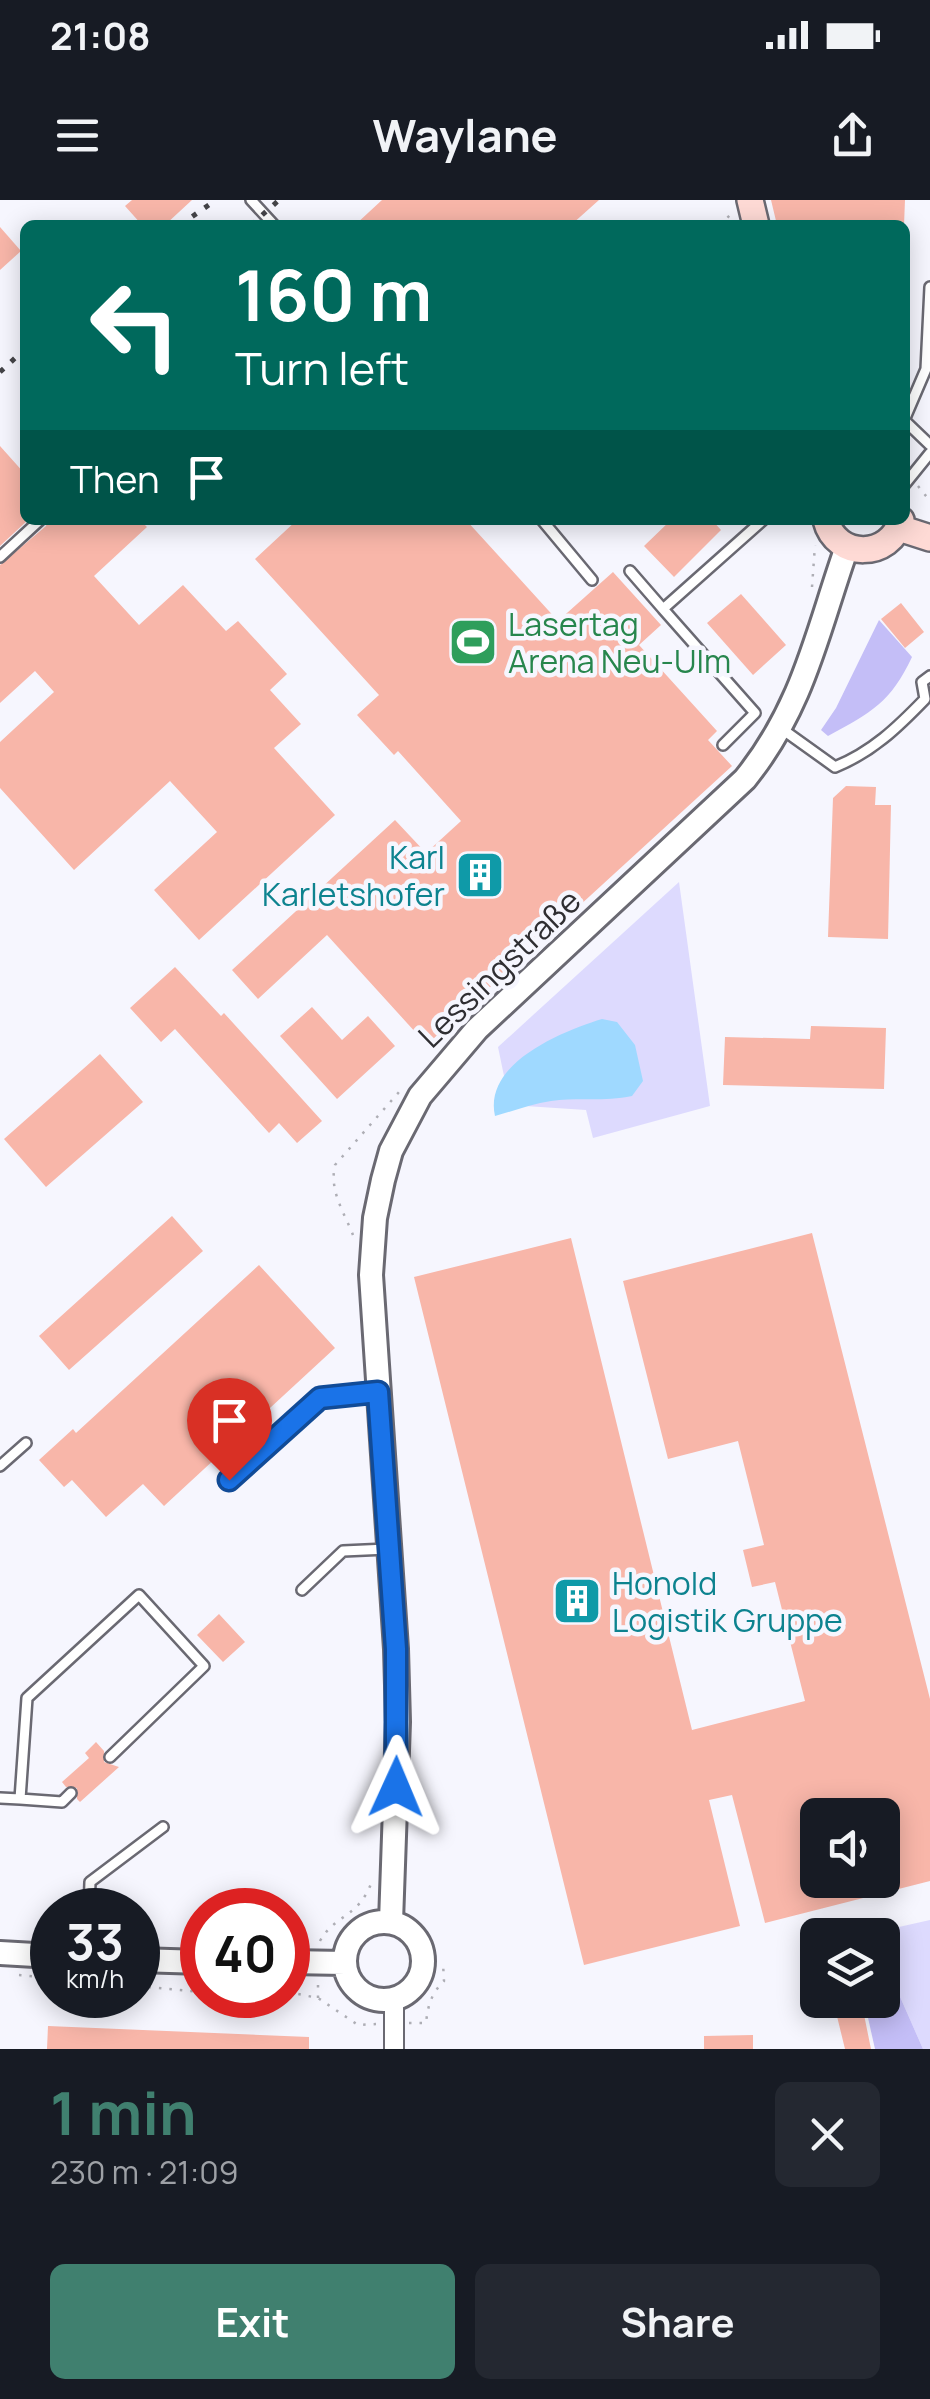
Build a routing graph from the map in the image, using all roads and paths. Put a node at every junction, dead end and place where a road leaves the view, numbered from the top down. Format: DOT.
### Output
graph roads {
  1 [pos="251,200"];
  2 [pos="744,202"];
  3 [pos="269,220"];
  4 [pos="725,220"];
  5 [pos="930,287"];
  6 [pos="910,407"];
  7 [pos="910,424"];
  8 [pos="930,445"];
  9 [pos="930,454"];
  10 [pos="910,478"];
  11 [pos="35,525"];
  12 [pos="546,525"];
  13 [pos="757,525"];
  14 [pos="828,525"];
  15 [pos="899,525"];
  16 [pos="902,525"];
  17 [pos="930,538"];
  18 [pos="847,547"];
  19 [pos="0,557"];
  20 [pos="815,559"];
  21 [pos="630,571"];
  22 [pos="592,580"];
  23 [pos="812,594"];
  24 [pos="662,609"];
  25 [pos="930,676"];
  26 [pos="782,728"];
  27 [pos="722,745"];
  28 [pos="406,1084"];
  29 [pos="355,1246"];
  30 [pos="378,1392"];
  31 [pos="26,1443"];
  32 [pos="0,1466"];
  33 [pos="229,1480"];
  34 [pos="390,1549"];
  35 [pos="302,1590"];
  36 [pos="110,1757"];
  37 [pos="71,1793"];
  38 [pos="0,1798"];
  39 [pos="20,1799"];
  40 [pos="163,1827"];
  41 [pos="374,1874"];
  42 [pos="90,1888"];
  43 [pos="391,1922"];
  44 [pos="0,1953"];
  45 [pos="30,1955"];
  46 [pos="310,1963"];
  47 [pos="320,1963"];
  48 [pos="344,1963"];
  49 [pos="444,1963"];
  50 [pos="18,1975"];
  51 [pos="30,1976"];
  52 [pos="310,1996"];
  53 [pos="318,1998"];
  54 [pos="394,2000"];
  55 [pos="426,2024"];
  56 [pos="358,2026"];
  57 [pos="394,2049"];
  1 -- 3 [label="lane"];
  2 -- 4 [label="path"];
  5 -- 6 [label="lane"];
  7 -- 8 [label="lane"];
  9 -- 10 [label="lane"];
  11 -- 19 [label="lane"];
  12 -- 22 [label="lane"];
  13 -- 24 [label="lane"];
  14 -- 18 [label="main road"];
  15 -- 18 [label="main road"];
  16 -- 17 [label="main road"];
  18 -- 26 [label="street, Lessingstraße"];
  20 -- 23 [label="path"];
  21 -- 24 [label="lane"];
  24 -- 27 [label="lane"];
  25 -- 26 [label="lane"];
  26 -- 30 [label="street, Lessingstraße"];
  28 -- 29 [label="path"];
  30 -- 33 [label="lane"];
  30 -- 34 [label="street, Lessingstraße"];
  31 -- 32 [label="lane"];
  34 -- 35 [label="lane"];
  34 -- 43 [label="street, Lessingstraße"];
  36 -- 39 [label="lane"];
  37 -- 39 [label="lane"];
  38 -- 39 [label="lane"];
  40 -- 42 [label="lane"];
  41 -- 47 [label="path"];
  43 -- 48 [label="street"];
  43 -- 54 [label="street"];
  44 -- 45 [label="street"];
  46 -- 47 [label="street"];
  47 -- 48 [label="street"];
  47 -- 53 [label="path"];
  48 -- 54 [label="street"];
  49 -- 55 [label="path"];
  50 -- 51 [label="path"];
  52 -- 53 [label="path"];
  53 -- 56 [label="path"];
  54 -- 57 [label="street"];
}
